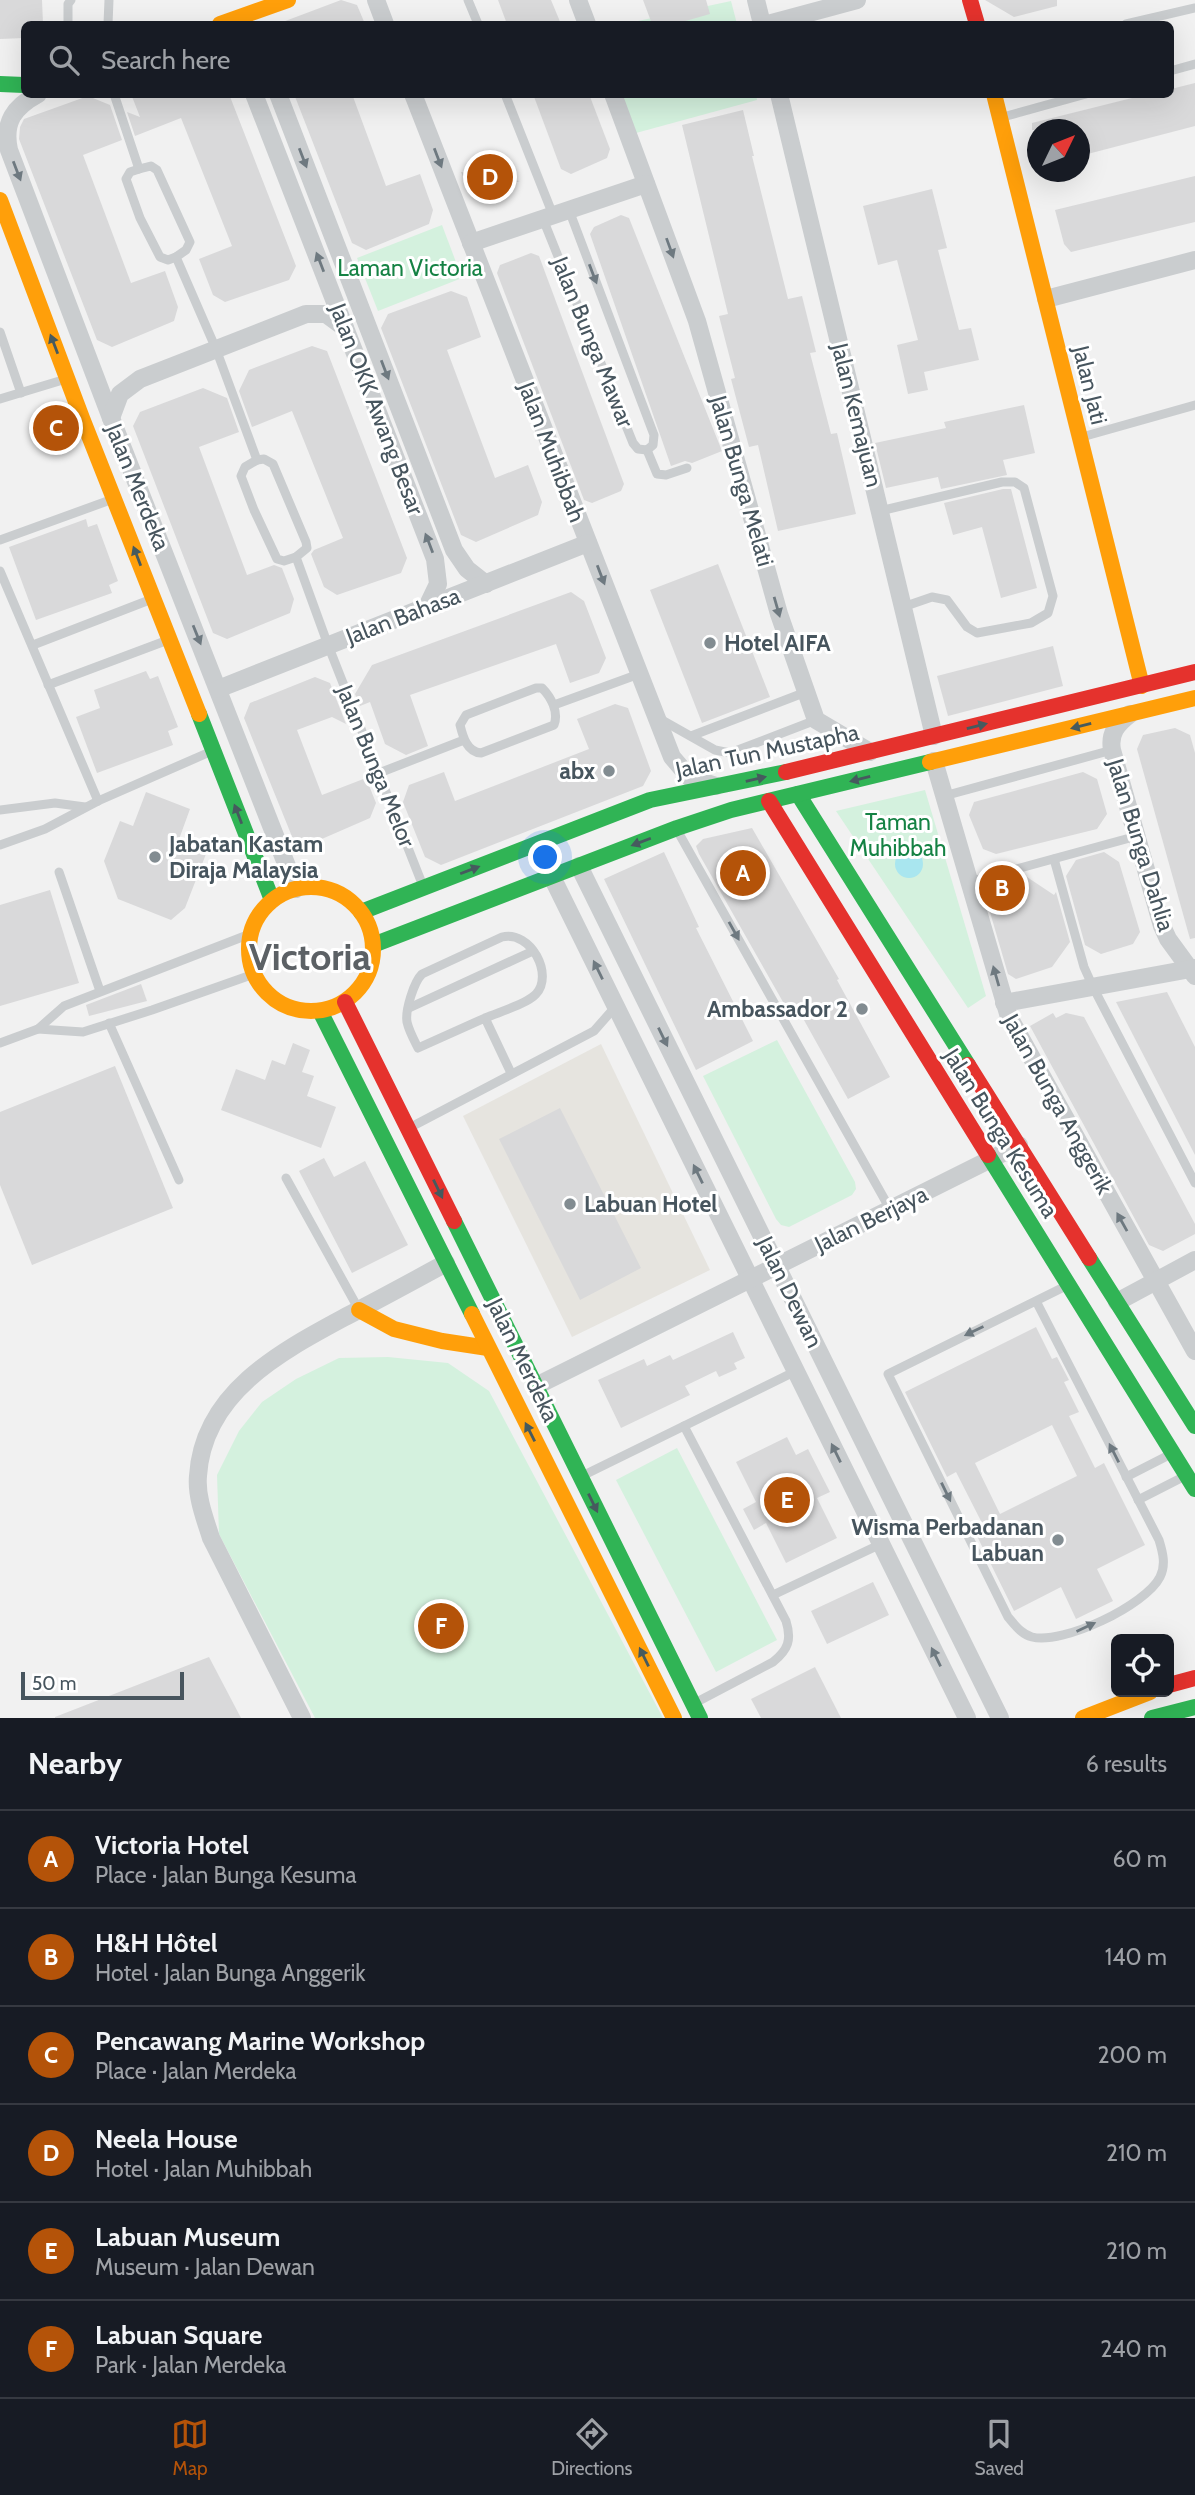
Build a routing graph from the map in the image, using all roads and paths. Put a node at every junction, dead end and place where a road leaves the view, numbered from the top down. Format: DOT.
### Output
graph roads {
  1 [pos="71,0"];
  2 [pos="109,0"];
  3 [pos="225,0"];
  4 [pos="288,0"];
  5 [pos="376,0"];
  6 [pos="468,0"];
  7 [pos="578,0"];
  8 [pos="756,0"];
  9 [pos="857,0"];
  10 [pos="971,0"];
  11 [pos="1195,8"];
  12 [pos="249,13"];
  13 [pos="68,21"];
  14 [pos="108,21"];
  15 [pos="222,21"];
  16 [pos="229,21"];
  17 [pos="384,21"];
  18 [pos="477,21"];
  19 [pos="586,21"];
  20 [pos="761,21"];
  21 [pos="779,21"];
  22 [pos="976,21"];
  23 [pos="1139,21"];
  24 [pos="1195,64"];
  25 [pos="1174,70"];
  26 [pos="0,84"];
  27 [pos="21,85"];
  28 [pos="32,98"];
  29 [pos="115,98"];
  30 [pos="256,98"];
  31 [pos="280,98"];
  32 [pos="415,98"];
  33 [pos="507,98"];
  34 [pos="614,98"];
  35 [pos="780,98"];
  36 [pos="995,98"];
  37 [pos="1072,98"];
  38 [pos="1000,118"];
  39 [pos="139,169"];
  40 [pos="646,184"];
  41 [pos="0,200"];
  42 [pos="555,214"];
  43 [pos="471,243"];
  44 [pos="176,257"];
  45 [pos="1195,260"];
  46 [pos="1045,299"];
  47 [pos="345,328"];
  48 [pos="0,331"];
  49 [pos="216,349"];
  50 [pos="68,379"];
  51 [pos="21,393"];
  52 [pos="0,399"];
  53 [pos="1195,405"];
  54 [pos="111,418"];
  55 [pos="1080,438"];
  56 [pos="647,450"];
  57 [pos="257,460"];
  58 [pos="687,468"];
  59 [pos="114,499"];
  60 [pos="880,512"];
  61 [pos="0,540"];
  62 [pos="588,543"];
  63 [pos="296,557"];
  64 [pos="0,571"];
  65 [pos="486,584"];
  66 [pos="153,598"];
  67 [pos="427,607"];
  68 [pos="903,607"];
  69 [pos="170,640"];
  70 [pos="33,645"];
  71 [pos="328,645"];
  72 [pos="1195,672"];
  73 [pos="639,674"];
  74 [pos="48,685"];
  75 [pos="1142,686"];
  76 [pos="218,689"];
  77 [pos="806,692"];
  78 [pos="1195,698"];
  79 [pos="554,705"];
  80 [pos="1130,714"];
  81 [pos="656,716"];
  82 [pos="816,720"];
  83 [pos="691,736"];
  84 [pos="934,736"];
  85 [pos="464,740"];
  86 [pos="1112,750"];
  87 [pos="213,751"];
  88 [pos="870,752"];
  89 [pos="934,761"];
  90 [pos="379,773"];
  91 [pos="716,786"];
  92 [pos="798,794"];
  93 [pos="944,796"];
  94 [pos="98,801"];
  95 [pos="769,801"];
  96 [pos="85,807"];
  97 [pos="0,810"];
  98 [pos="677,828"];
  99 [pos="1137,836"];
  100 [pos="0,845"];
  101 [pos="1054,859"];
  102 [pos="579,866"];
  103 [pos="59,872"];
  104 [pos="552,877"];
  105 [pos="969,882"];
  106 [pos="424,888"];
  107 [pos="296,889"];
  108 [pos="272,900"];
  109 [pos="361,912"];
  110 [pos="250,934"];
  111 [pos="373,945"];
  112 [pos="533,951"];
  113 [pos="1193,971"];
  114 [pos="254,974"];
  115 [pos="1093,986"];
  116 [pos="100,991"];
  117 [pos="641,992"];
  118 [pos="345,1002"];
  119 [pos="1004,1003"];
  120 [pos="615,1006"];
  121 [pos="409,1008"];
  122 [pos="320,1011"];
  123 [pos="485,1018"];
  124 [pos="110,1023"];
  125 [pos="38,1029"];
  126 [pos="0,1043"];
  127 [pos="511,1073"];
  128 [pos="408,1128"];
  129 [pos="1019,1145"];
  130 [pos="991,1159"];
  131 [pos="286,1178"];
  132 [pos="179,1180"];
  133 [pos="1195,1183"];
  134 [pos="890,1209"];
  135 [pos="1195,1260"];
  136 [pos="446,1263"];
  137 [pos="777,1266"];
  138 [pos="750,1279"];
  139 [pos="1155,1281"];
  140 [pos="1069,1285"];
  141 [pos="1035,1301"];
  142 [pos="1117,1302"];
  143 [pos="359,1310"];
  144 [pos="488,1348"];
  145 [pos="1195,1351"];
  146 [pos="796,1371"];
  147 [pos="536,1386"];
  148 [pos="684,1426"];
  149 [pos="1195,1426"];
  150 [pos="1172,1453"];
  151 [pos="580,1477"];
  152 [pos="1126,1477"];
  153 [pos="1191,1482"];
  154 [pos="1138,1500"];
  155 [pos="881,1544"];
  156 [pos="773,1595"];
  157 [pos="1195,1678"];
  158 [pos="1174,1684"];
  159 [pos="1137,1697"];
  160 [pos="1195,1707"];
  161 [pos="697,1711"];
  162 [pos="302,1718"];
  163 [pos="674,1718"];
  164 [pos="967,1718"];
  165 [pos="1000,1718"];
  166 [pos="1083,1718"];
  167 [pos="1152,1718"];
  1 -- 13 [label="lane"];
  2 -- 14 [label="lane"];
  3 -- 15 [label="main road"];
  4 -- 12 [label="main road"];
  5 -- 17 [label="street"];
  6 -- 18 [label="lane"];
  7 -- 19 [label="street"];
  8 -- 20 [label="street"];
  9 -- 21 [label="street"];
  10 -- 22 [label="main road"];
  11 -- 23 [label="lane"];
  12 -- 16 [label="main road"];
  24 -- 25 [label="lane"];
  26 -- 27 [label="main road"];
  28 -- 54 [label="street, Jalan Merdeka, one-way"];
  29 -- 39 [label="lane"];
  47 -- 30 [label="street, Jalan OKK Awang Besar, one-way"];
  31 -- 65 [label="street, Jalan OKK Awang Besar, one-way"];
  32 -- 43 [label="street, Jalan Muhibbah, one-way"];
  33 -- 42 [label="lane, Jalan Bunga Mawar"];
  34 -- 40 [label="street, Jalan Bunga Melati"];
  35 -- 60 [label="street, Jalan Kemajuan"];
  36 -- 38 [label="main road, Jalan Jati"];
  37 -- 38 [label="lane"];
  38 -- 46 [label="main road, Jalan Jati"];
  39 -- 44 [label="lane"];
  39 -- 44 [label="lane"];
  40 -- 42 [label="street"];
  40 -- 77 [label="street, Jalan Bunga Melati, one-way"];
  50 -- 41 [label="main road, Jalan Merdeka, one-way"];
  42 -- 43 [label="street"];
  42 -- 56 [label="lane, Jalan Bunga Mawar"];
  42 -- 56 [label="lane, Jalan Bunga Mawar, one-way"];
  43 -- 62 [label="street, Jalan Muhibbah"];
  44 -- 49 [label="lane"];
  45 -- 46 [label="street"];
  46 -- 55 [label="main road, Jalan Jati"];
  47 -- 49 [label="street"];
  67 -- 47 [label="street, Jalan OKK Awang Besar, one-way"];
  48 -- 51 [label="lane"];
  49 -- 54 [label="street"];
  49 -- 57 [label="lane"];
  50 -- 51 [label="lane"];
  50 -- 59 [label="main road, Jalan Merdeka"];
  51 -- 52 [label="lane"];
  53 -- 55 [label="lane"];
  54 -- 76 [label="street, Jalan Merdeka, one-way"];
  55 -- 75 [label="main road, Jalan Jati"];
  56 -- 58 [label="lane"];
  57 -- 63 [label="lane"];
  57 -- 63 [label="lane"];
  59 -- 61 [label="lane"];
  66 -- 59 [label="main road, Jalan Merdeka, one-way"];
  60 -- 68 [label="street, Jalan Kemajuan"];
  60 -- 68 [label="lane"];
  62 -- 65 [label="street, Jalan Bahasa"];
  62 -- 73 [label="street, Jalan Muhibbah, one-way"];
  63 -- 71 [label="lane, Jalan Bunga Melor"];
  64 -- 70 [label="lane"];
  65 -- 67 [label="street, Jalan Bahasa"];
  66 -- 69 [label="main road, Jalan Merdeka"];
  66 -- 70 [label="lane"];
  67 -- 71 [label="street, Jalan Bahasa"];
  68 -- 84 [label="street, Jalan Kemajuan"];
  69 -- 74 [label="lane"];
  69 -- 87 [label="main road, Jalan Merdeka"];
  70 -- 74 [label="lane"];
  71 -- 76 [label="street, Jalan Bahasa"];
  71 -- 90 [label="lane, Jalan Bunga Melor"];
  72 -- 75 [label="main road, Jalan Tun Mustapha"];
  73 -- 79 [label="lane"];
  73 -- 81 [label="street, Jalan Muhibbah"];
  74 -- 94 [label="lane"];
  84 -- 75 [label="main road, Jalan Tun Mustapha, one-way"];
  76 -- 107 [label="street, Jalan Merdeka"];
  77 -- 82 [label="street, Jalan Bunga Melati"];
  77 -- 83 [label="lane"];
  78 -- 80 [label="main road, Jalan Tun Mustapha"];
  79 -- 85 [label="lane"];
  79 -- 85 [label="lane"];
  80 -- 86 [label="street, Jalan Bunga Dahlia"];
  80 -- 89 [label="main road, Jalan Tun Mustapha, one-way"];
  81 -- 83 [label="lane"];
  81 -- 91 [label="street, Jalan Muhibbah"];
  82 -- 83 [label="lane"];
  82 -- 88 [label="street"];
  84 -- 88 [label="main road, Jalan Tun Mustapha"];
  85 -- 90 [label="lane"];
  86 -- 93 [label="lane"];
  86 -- 99 [label="street, Jalan Bunga Dahlia"];
  87 -- 94 [label="lane"];
  108 -- 87 [label="main road, Jalan Merdeka, one-way"];
  91 -- 88 [label="main road, Jalan Tun Mustapha, one-way"];
  89 -- 92 [label="main road, Jalan Tun Mustapha, one-way"];
  89 -- 93 [label="street, Jalan Bunga Anggerik"];
  90 -- 106 [label="lane, Jalan Bunga Melor"];
  106 -- 91 [label="main road, Jalan Tun Mustapha, one-way"];
  92 -- 95 [label="main road, Jalan Tun Mustapha"];
  92 -- 129 [label="main road, Jalan Bunga Kesuma"];
  93 -- 105 [label="street, Jalan Bunga Anggerik"];
  94 -- 96 [label="lane"];
  95 -- 98 [label="main road, Jalan Tun Mustapha"];
  95 -- 130 [label="main road, Jalan Bunga Kesuma"];
  96 -- 97 [label="lane"];
  96 -- 100 [label="lane"];
  98 -- 102 [label="main road, Jalan Tun Mustapha, one-way"];
  98 -- 134 [label="lane, one-way"];
  99 -- 101 [label="lane"];
  99 -- 113 [label="street, Jalan Bunga Dahlia"];
  101 -- 105 [label="lane"];
  101 -- 115 [label="lane"];
  102 -- 104 [label="main road, Jalan Tun Mustapha"];
  102 -- 117 [label="street, Jalan Dewan"];
  103 -- 116 [label="lane"];
  104 -- 111 [label="main road, Jalan Tun Mustapha"];
  120 -- 104 [label="street, Jalan Dewan, one-way"];
  119 -- 105 [label="street, Jalan Bunga Anggerik, one-way"];
  106 -- 109 [label="main road, Jalan Tun Mustapha"];
  107 -- 108 [label="main road"];
  107 -- 109 [label="main road"];
  108 -- 110 [label="main road"];
  109 -- 111 [label="main road"];
  110 -- 114 [label="main road"];
  110 -- 116 [label="lane"];
  111 -- 118 [label="main road"];
  112 -- 121 [label="lane"];
  112 -- 121 [label="lane"];
  112 -- 123 [label="lane"];
  113 -- 115 [label="street"];
  114 -- 122 [label="main road"];
  114 -- 124 [label="lane"];
  115 -- 119 [label="street"];
  115 -- 133 [label="lane"];
  116 -- 125 [label="lane"];
  117 -- 120 [label="street"];
  117 -- 137 [label="street, Jalan Dewan, one-way"];
  118 -- 122 [label="main road"];
  118 -- 128 [label="main road, Jalan Merdeka"];
  139 -- 119 [label="street, Jalan Bunga Anggerik, one-way"];
  120 -- 127 [label="lane"];
  138 -- 120 [label="street, Jalan Dewan, one-way"];
  121 -- 123 [label="lane"];
  122 -- 136 [label="main road, Jalan Merdeka"];
  123 -- 127 [label="lane"];
  124 -- 125 [label="lane"];
  124 -- 132 [label="lane"];
  125 -- 126 [label="lane"];
  127 -- 128 [label="lane"];
  128 -- 147 [label="main road, Jalan Merdeka, one-way"];
  129 -- 130 [label="street, Jalan Berjaya"];
  129 -- 142 [label="main road, Jalan Bunga Kesuma"];
  130 -- 134 [label="street, Jalan Berjaya"];
  130 -- 140 [label="main road, Jalan Bunga Kesuma"];
  131 -- 143 [label="lane"];
  134 -- 137 [label="street, Jalan Berjaya"];
  135 -- 139 [label="street"];
  136 -- 143 [label="street"];
  136 -- 144 [label="main road, Jalan Merdeka"];
  137 -- 138 [label="street, Jalan Berjaya"];
  137 -- 165 [label="street, Jalan Dewan"];
  138 -- 146 [label="street, Jalan Dewan"];
  138 -- 147 [label="street, Jalan Berjaya"];
  139 -- 142 [label="street"];
  139 -- 145 [label="street, Jalan Bunga Anggerik"];
  140 -- 141 [label="lane"];
  140 -- 150 [label="main road, Jalan Bunga Kesuma"];
  152 -- 141 [label="lane, one-way"];
  141 -- 154 [label="lane, one-way"];
  142 -- 149 [label="main road, Jalan Bunga Kesuma"];
  143 -- 144 [label="main road"];
  143 -- 162 [label="street"];
  163 -- 144 [label="main road, Jalan Merdeka, one-way"];
  146 -- 148 [label="lane"];
  155 -- 146 [label="street, Jalan Dewan, one-way"];
  147 -- 151 [label="main road, Jalan Merdeka"];
  148 -- 151 [label="lane"];
  148 -- 156 [label="lane"];
  150 -- 152 [label="lane"];
  150 -- 153 [label="main road, Jalan Bunga Kesuma"];
  151 -- 161 [label="main road, Jalan Merdeka, one-way"];
  152 -- 154 [label="lane"];
  153 -- 154 [label="lane"];
  155 -- 156 [label="lane"];
  164 -- 155 [label="street, Jalan Dewan, one-way"];
  156 -- 161 [label="lane"];
  157 -- 158 [label="main road"];
  159 -- 166 [label="main road"];
  160 -- 167 [label="main road"];
}
